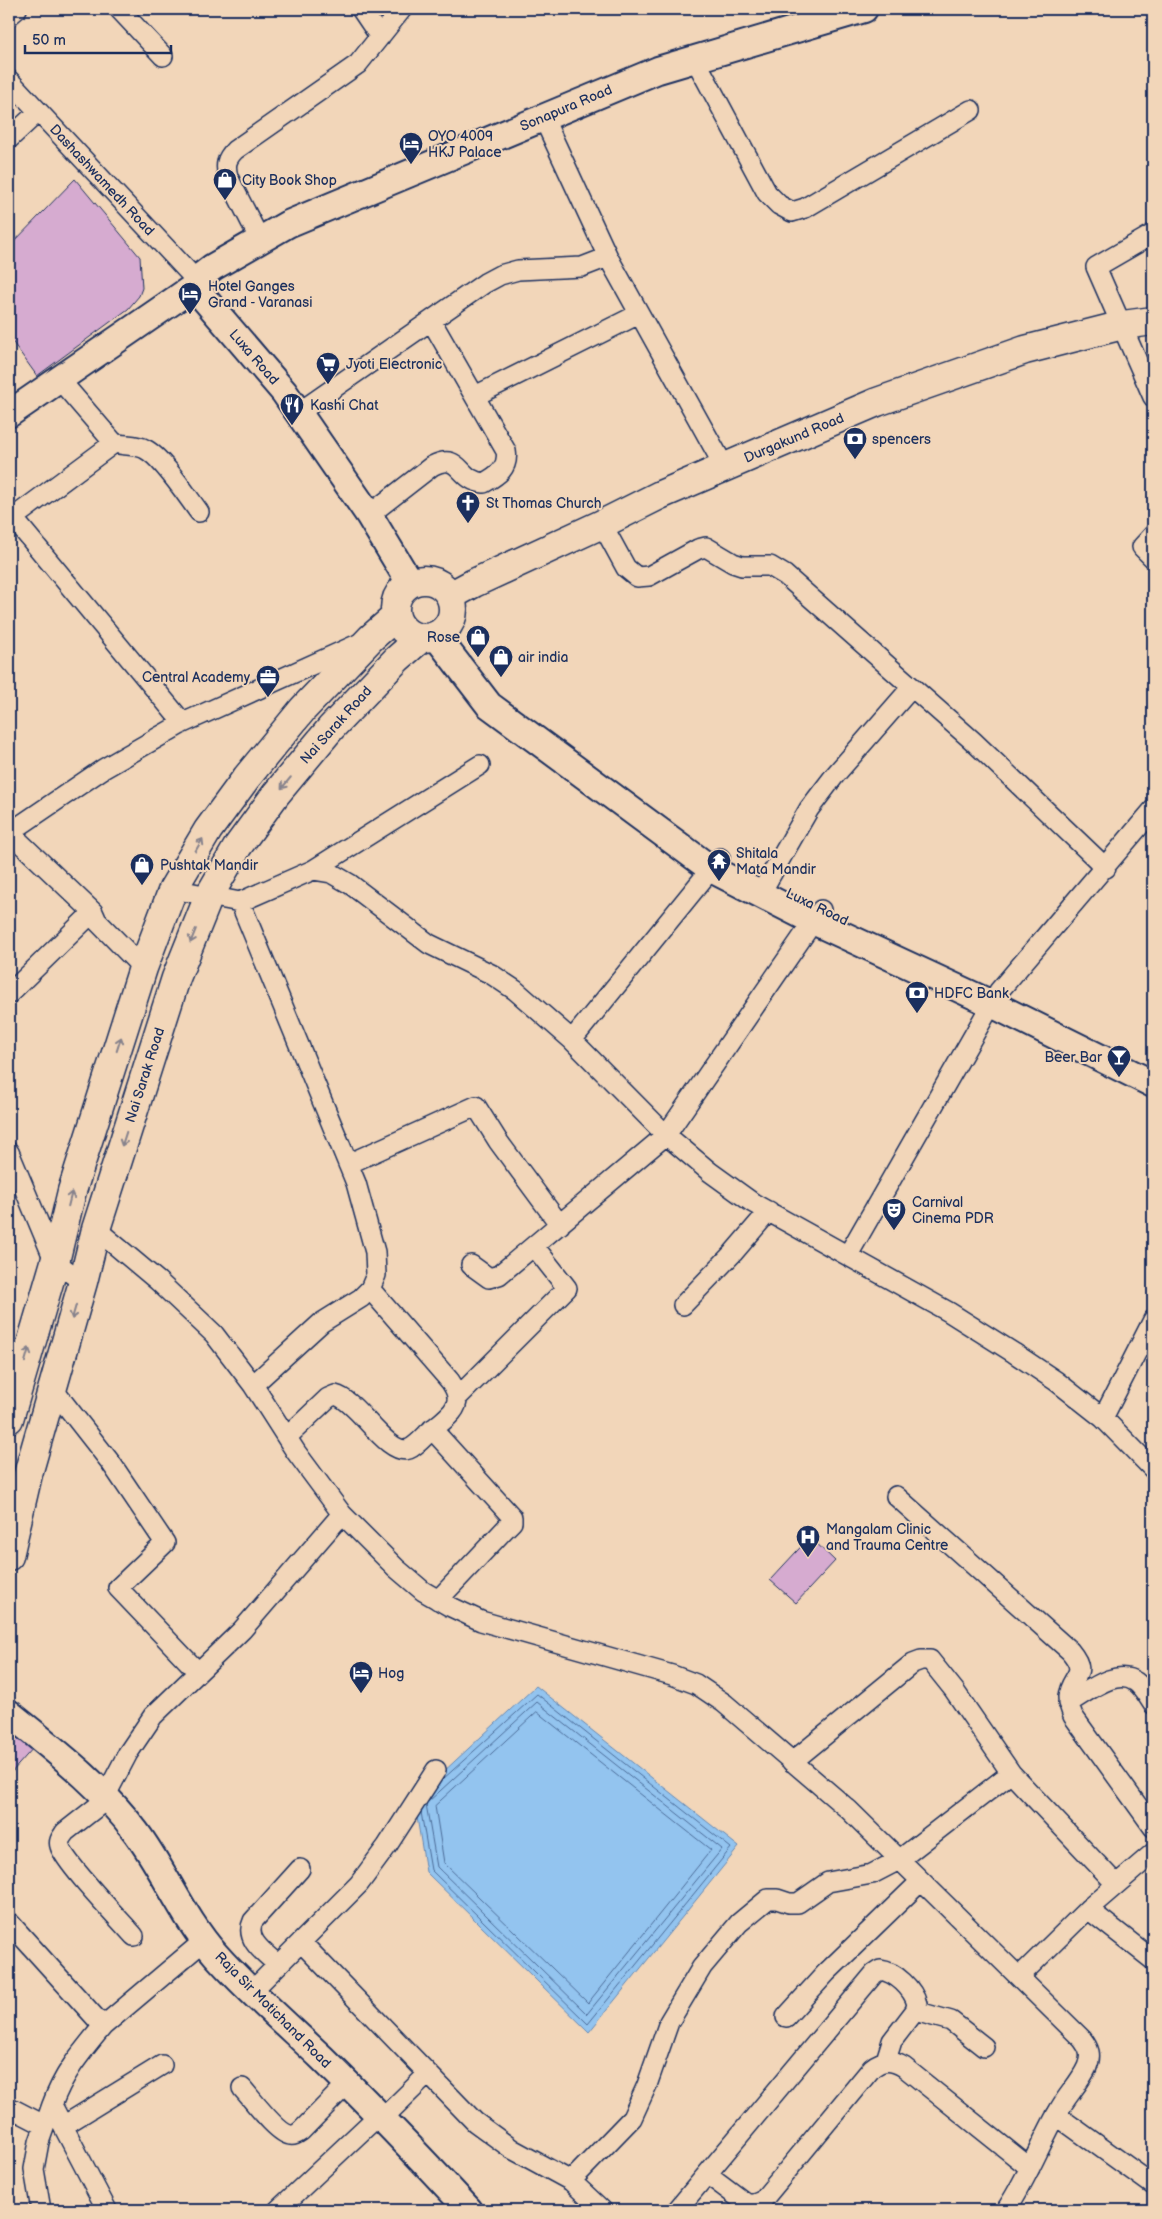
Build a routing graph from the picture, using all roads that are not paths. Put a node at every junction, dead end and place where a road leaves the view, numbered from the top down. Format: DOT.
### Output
graph roads {
  1 [pos="17,9"];
  2 [pos="119,9"];
  3 [pos="361,9"];
  4 [pos="402,9"];
  5 [pos="864,9"];
  6 [pos="9,16"];
  7 [pos="380,37"];
  8 [pos="163,56"];
  9 [pos="695,59"];
  10 [pos="9,80"];
  11 [pos="971,110"];
  12 [pos="38,112"];
  13 [pos="544,117"];
  14 [pos="9,139"];
  15 [pos="1153,234"];
  16 [pos="260,240"];
  17 [pos="608,257"];
  18 [pos="197,280"];
  19 [pos="640,314"];
  20 [pos="1153,321"];
  21 [pos="432,322"];
  22 [pos="1123,325"];
  23 [pos="59,379"];
  24 [pos="475,396"];
  25 [pos="1153,397"];
  26 [pos="298,413"];
  27 [pos="9,414"];
  28 [pos="114,443"];
  29 [pos="725,468"];
  30 [pos="199,512"];
  31 [pos="11,515"];
  32 [pos="369,515"];
  33 [pos="602,524"];
  34 [pos="1153,535"];
  35 [pos="1153,558"];
  36 [pos="410,583"];
  37 [pos="450,596"];
  38 [pos="384,627"];
  39 [pos="426,640"];
  40 [pos="912,687"];
  41 [pos="183,723"];
  42 [pos="480,765"];
  43 [pos="1153,810"];
  44 [pos="9,833"];
  45 [pos="715,863"];
  46 [pos="1106,868"];
  47 [pos="313,870"];
  48 [pos="767,882"];
  49 [pos="173,889"];
  50 [pos="209,896"];
  51 [pos="240,902"];
  52 [pos="94,912"];
  53 [pos="817,915"];
  54 [pos="143,968"];
  55 [pos="9,994"];
  56 [pos="995,998"];
  57 [pos="572,1040"];
  58 [pos="1153,1070"];
  59 [pos="1153,1084"];
  60 [pos="666,1135"];
  61 [pos="9,1152"];
  62 [pos="348,1164"];
  63 [pos="769,1211"];
  64 [pos="560,1225"];
  65 [pos="96,1229"];
  66 [pos="534,1246"];
  67 [pos="848,1254"];
  68 [pos="55,1262"];
  69 [pos="471,1265"];
  70 [pos="83,1282"];
  71 [pos="370,1290"];
  72 [pos="683,1305"];
  73 [pos="1153,1320"];
  74 [pos="253,1385"];
  75 [pos="53,1389"];
  76 [pos="458,1398"];
  77 [pos="1103,1418"];
  78 [pos="9,1419"];
  79 [pos="432,1430"];
  80 [pos="286,1437"];
  81 [pos="1152,1465"];
  82 [pos="896,1496"];
  83 [pos="342,1514"];
  84 [pos="9,1556"];
  85 [pos="438,1600"];
  86 [pos="198,1672"];
  87 [pos="1068,1704"];
  88 [pos="1153,1704"];
  89 [pos="9,1713"];
  90 [pos="792,1762"];
  91 [pos="436,1770"];
  92 [pos="1011,1772"];
  93 [pos="106,1798"];
  94 [pos="1153,1827"];
  95 [pos="1153,1853"];
  96 [pos="899,1860"];
  97 [pos="300,1870"];
  98 [pos="920,1882"];
  99 [pos="1116,1884"];
  100 [pos="1088,1909"];
  101 [pos="9,1922"];
  102 [pos="134,1936"];
  103 [pos="205,1940"];
  104 [pos="301,1942"];
  105 [pos="1153,1960"];
  106 [pos="278,1965"];
  107 [pos="1018,1977"];
  108 [pos="251,1992"];
  109 [pos="915,2011"];
  110 [pos="786,2017"];
  111 [pos="103,2026"];
  112 [pos="984,2047"];
  113 [pos="886,2060"];
  114 [pos="162,2065"];
  115 [pos="428,2074"];
  116 [pos="348,2084"];
  117 [pos="242,2088"];
  118 [pos="9,2107"];
  119 [pos="1056,2115"];
  120 [pos="381,2116"];
  121 [pos="54,2126"];
  122 [pos="1030,2168"];
  123 [pos="707,2174"];
  124 [pos="571,2181"];
  125 [pos="1153,2185"];
  126 [pos="41,2210"];
  127 [pos="107,2210"];
  128 [pos="278,2210"];
  129 [pos="469,2210"];
  130 [pos="602,2210"];
  131 [pos="677,2210"];
  132 [pos="1006,2210"];
  1 -- 6 [label="street"];
  2 -- 8 [label="street"];
  3 -- 7 [label="street"];
  4 -- 7 [label="street"];
  5 -- 9 [label="street, Sonapura Road"];
  7 -- 16 [label="street"];
  9 -- 11 [label="street"];
  9 -- 13 [label="street, Sonapura Road"];
  10 -- 12 [label="street, Dashashwamedh Road"];
  12 -- 14 [label="street"];
  12 -- 18 [label="street, Dashashwamedh Road"];
  13 -- 16 [label="street, Sonapura Road"];
  13 -- 17 [label="street"];
  15 -- 22 [label="street"];
  16 -- 18 [label="street, Sonapura Road"];
  17 -- 19 [label="street"];
  17 -- 21 [label="street"];
  18 -- 23 [label="street, Sonapura Road"];
  18 -- 26 [label="street, Luxa Road"];
  19 -- 24 [label="street"];
  19 -- 29 [label="street"];
  20 -- 22 [label="main road, Durgakund Road"];
  21 -- 24 [label="street"];
  21 -- 26 [label="street"];
  22 -- 25 [label="street"];
  22 -- 29 [label="main road, Durgakund Road"];
  23 -- 27 [label="street, Sonapura Road"];
  23 -- 28 [label="street"];
  24 -- 32 [label="street"];
  26 -- 32 [label="street, Luxa Road"];
  28 -- 30 [label="street"];
  28 -- 31 [label="street"];
  29 -- 33 [label="main road, Durgakund Road"];
  31 -- 41 [label="street"];
  32 -- 36 [label="street, Luxa Road"];
  33 -- 37 [label="main road, Durgakund Road"];
  33 -- 40 [label="street"];
  34 -- 35 [label="street"];
  36 -- 37 [label="main road"];
  36 -- 38 [label="main road"];
  37 -- 39 [label="main road"];
  38 -- 39 [label="main road"];
  38 -- 41 [label="street"];
  49 -- 38 [label="main road, one-way"];
  39 -- 45 [label="street"];
  39 -- 45 [label="street, Luxa Road"];
  39 -- 50 [label="main road, Nai Sarak Road, one-way"];
  40 -- 46 [label="street"];
  40 -- 48 [label="street"];
  41 -- 44 [label="street"];
  42 -- 47 [label="street"];
  43 -- 46 [label="street"];
  44 -- 52 [label="street"];
  45 -- 48 [label="street, Luxa Road"];
  45 -- 53 [label="street"];
  45 -- 57 [label="street"];
  46 -- 56 [label="street"];
  47 -- 51 [label="street"];
  47 -- 57 [label="street"];
  48 -- 53 [label="street, Luxa Road"];
  49 -- 50 [label="street"];
  49 -- 54 [label="main road"];
  50 -- 51 [label="street"];
  50 -- 65 [label="main road, Nai Sarak Road, one-way"];
  51 -- 62 [label="street"];
  52 -- 54 [label="street"];
  52 -- 55 [label="street"];
  53 -- 56 [label="street, Luxa Road"];
  53 -- 60 [label="street"];
  68 -- 54 [label="main road, one-way"];
  56 -- 58 [label="street, Luxa Road"];
  56 -- 59 [label="street"];
  56 -- 67 [label="street"];
  57 -- 60 [label="street"];
  60 -- 63 [label="street"];
  60 -- 64 [label="street"];
  61 -- 68 [label="street"];
  62 -- 64 [label="street"];
  62 -- 71 [label="street"];
  63 -- 67 [label="street"];
  63 -- 72 [label="street"];
  64 -- 66 [label="street"];
  65 -- 70 [label="main road, Nai Sarak Road"];
  65 -- 74 [label="street"];
  66 -- 69 [label="street"];
  66 -- 76 [label="street"];
  67 -- 77 [label="street"];
  68 -- 70 [label="street"];
  78 -- 68 [label="main road, one-way"];
  70 -- 75 [label="main road, Nai Sarak Road, one-way"];
  71 -- 74 [label="street"];
  71 -- 76 [label="street"];
  73 -- 77 [label="street"];
  74 -- 80 [label="street"];
  75 -- 84 [label="main road, Nai Sarak Road"];
  75 -- 86 [label="street"];
  76 -- 79 [label="street"];
  77 -- 81 [label="street"];
  79 -- 80 [label="street"];
  79 -- 85 [label="street"];
  80 -- 83 [label="street"];
  82 -- 87 [label="street"];
  83 -- 85 [label="street"];
  83 -- 86 [label="street"];
  85 -- 90 [label="street"];
  86 -- 93 [label="street"];
  87 -- 88 [label="street"];
  87 -- 94 [label="street"];
  89 -- 93 [label="street, Raja Sir Motichand Road"];
  90 -- 92 [label="street"];
  90 -- 96 [label="street"];
  91 -- 104 [label="street"];
  92 -- 96 [label="street"];
  92 -- 99 [label="street"];
  93 -- 102 [label="street"];
  93 -- 103 [label="street, Raja Sir Motichand Road"];
  95 -- 99 [label="street"];
  96 -- 98 [label="street"];
  96 -- 124 [label="street"];
  97 -- 106 [label="street"];
  98 -- 107 [label="street"];
  98 -- 110 [label="street"];
  99 -- 100 [label="street"];
  100 -- 105 [label="street"];
  100 -- 107 [label="street"];
  101 -- 111 [label="street"];
  103 -- 108 [label="street, Raja Sir Motichand Road"];
  103 -- 111 [label="street"];
  104 -- 106 [label="street"];
  104 -- 115 [label="street"];
  106 -- 108 [label="street"];
  107 -- 119 [label="street"];
  108 -- 116 [label="street, Raja Sir Motichand Road"];
  109 -- 112 [label="street"];
  109 -- 113 [label="street"];
  109 -- 123 [label="street"];
  111 -- 121 [label="street"];
  113 -- 122 [label="street"];
  113 -- 123 [label="street"];
  114 -- 121 [label="street"];
  115 -- 120 [label="street"];
  115 -- 124 [label="street"];
  116 -- 117 [label="street"];
  116 -- 120 [label="street, Raja Sir Motichand Road"];
  118 -- 121 [label="street"];
  119 -- 122 [label="street"];
  119 -- 125 [label="street"];
  120 -- 128 [label="street"];
  120 -- 129 [label="street, Raja Sir Motichand Road"];
  121 -- 126 [label="street"];
  121 -- 127 [label="street"];
  122 -- 132 [label="street"];
  123 -- 131 [label="street"];
  124 -- 130 [label="street"];
}
